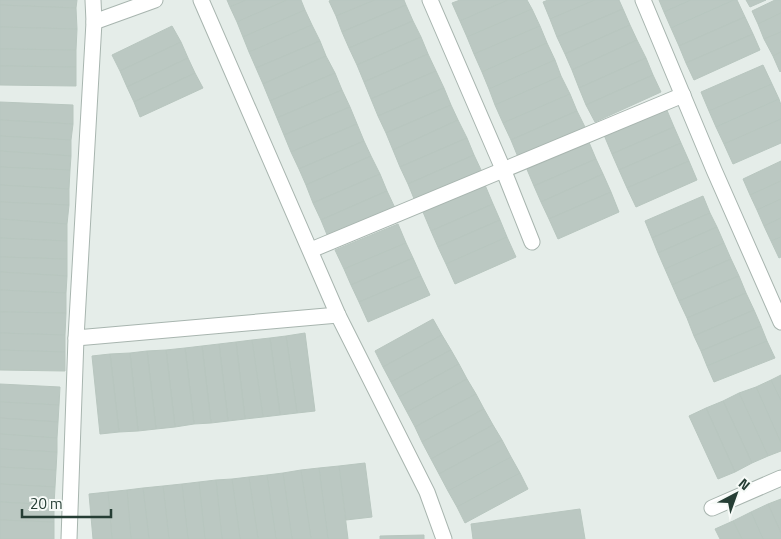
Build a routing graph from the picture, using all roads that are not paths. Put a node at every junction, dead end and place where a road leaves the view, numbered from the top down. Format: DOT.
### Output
graph roads {
  1 [pos="94,0"];
  2 [pos="155,0"];
  3 [pos="201,0"];
  4 [pos="430,0"];
  5 [pos="643,0"];
  6 [pos="94,22"];
  7 [pos="684,95"];
  8 [pos="503,169"];
  9 [pos="532,242"];
  10 [pos="311,250"];
  11 [pos="338,315"];
  12 [pos="781,322"];
  13 [pos="76,338"];
  14 [pos="781,478"];
  15 [pos="712,508"];
  16 [pos="70,539"];
  17 [pos="444,539"];
  1 -- 6 [label="street"];
  2 -- 6 [label="street"];
  3 -- 10 [label="street"];
  4 -- 8 [label="street"];
  5 -- 7 [label="street"];
  6 -- 13 [label="street"];
  7 -- 8 [label="street"];
  7 -- 12 [label="street"];
  8 -- 9 [label="street"];
  8 -- 10 [label="street"];
  10 -- 11 [label="street"];
  11 -- 13 [label="street"];
  11 -- 17 [label="street"];
  13 -- 16 [label="street"];
  14 -- 15 [label="street"];
}
